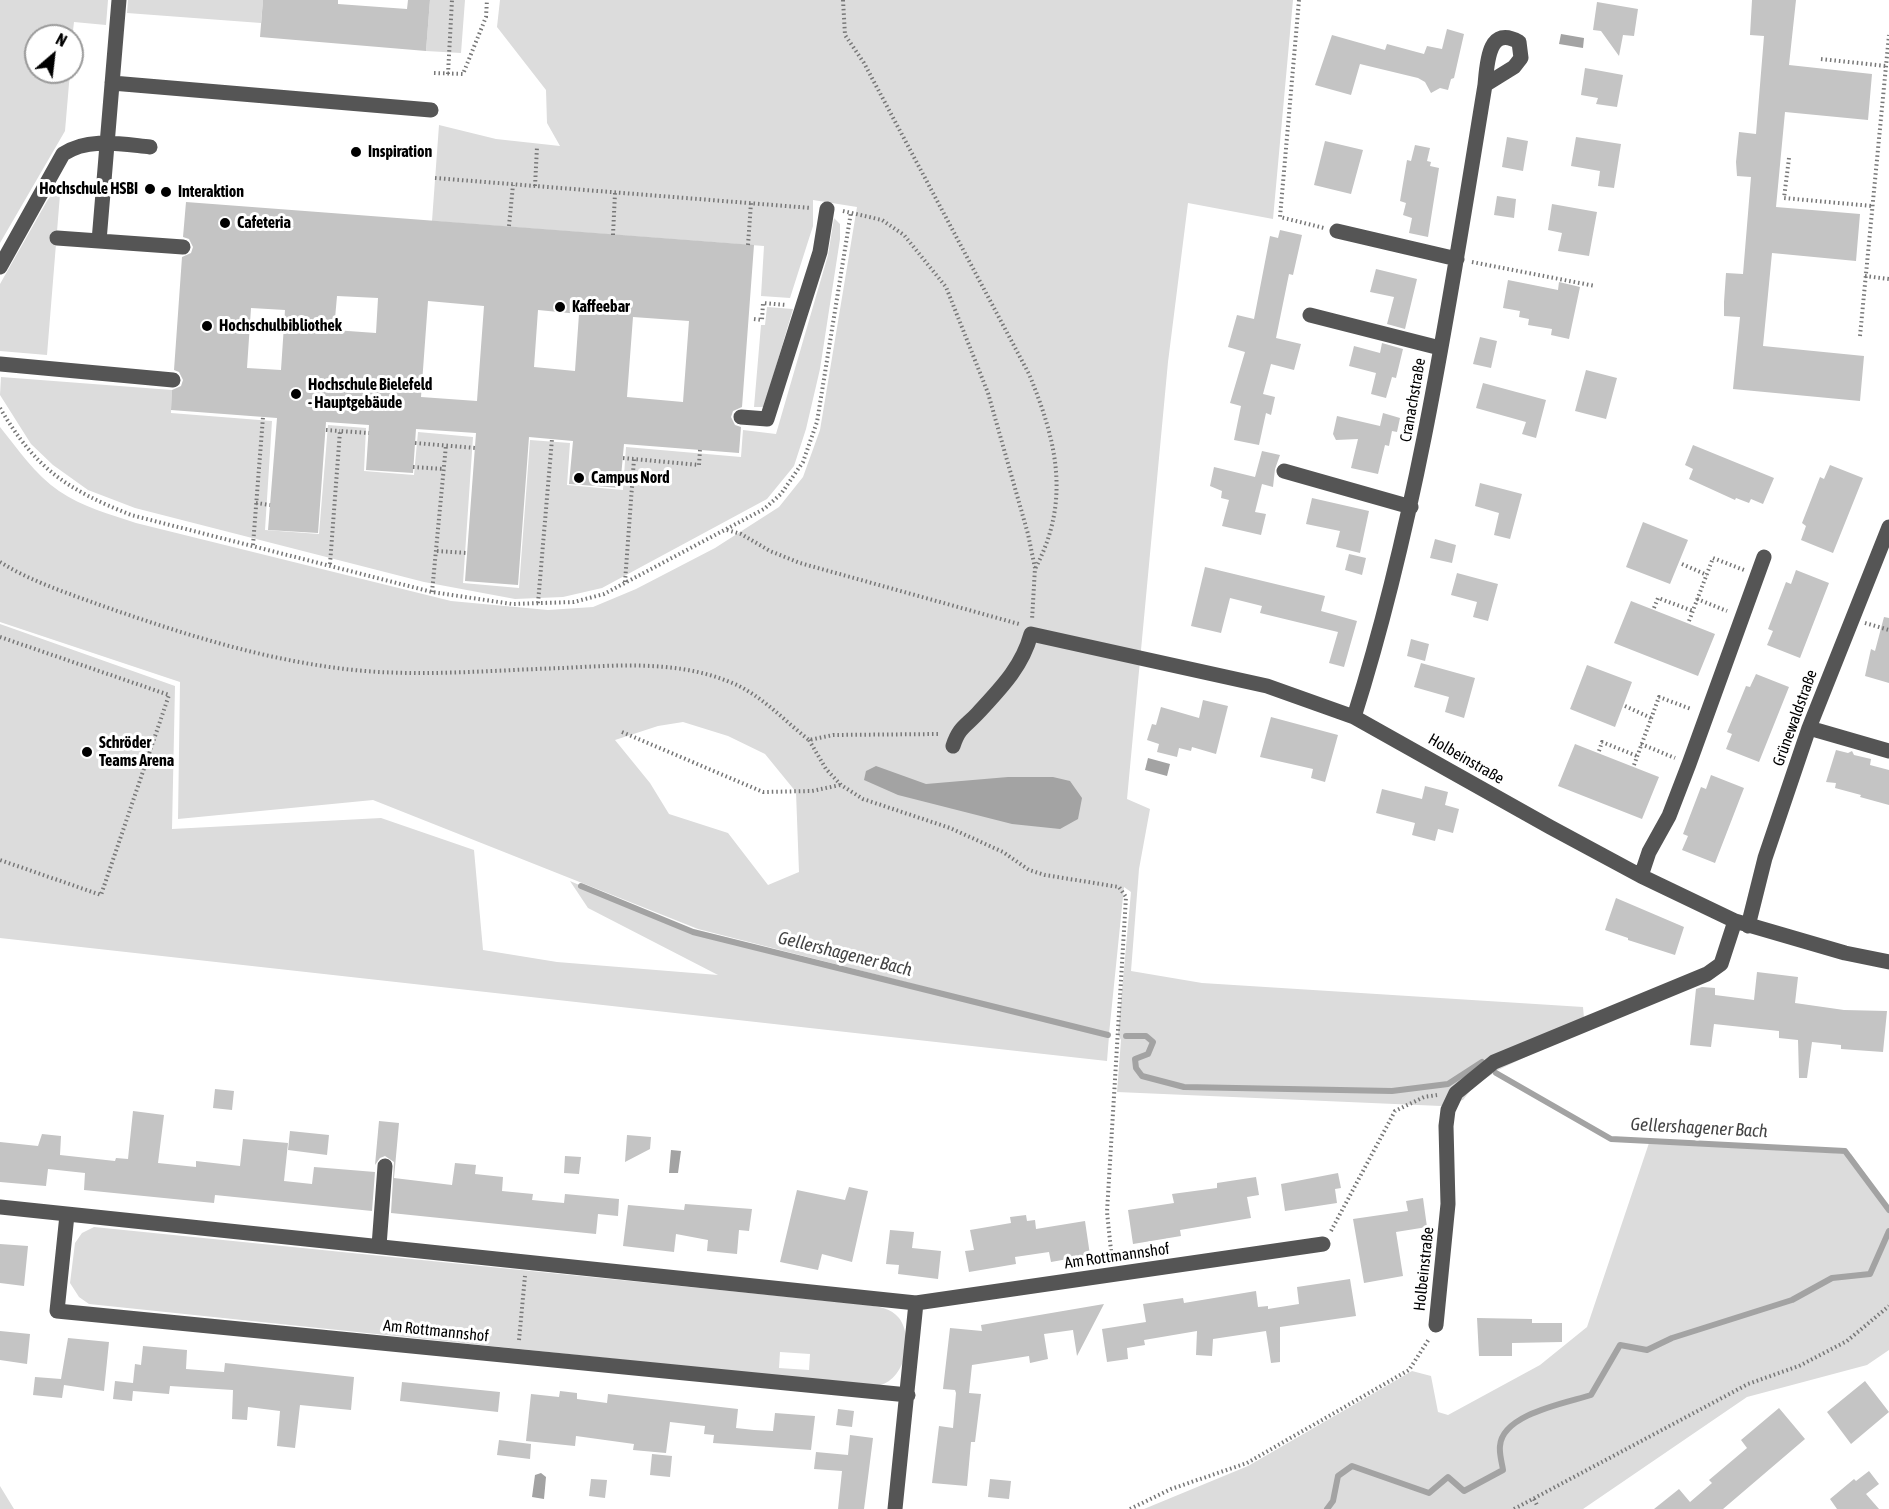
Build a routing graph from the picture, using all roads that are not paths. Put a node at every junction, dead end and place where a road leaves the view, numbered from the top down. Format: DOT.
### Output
graph roads {
  1 [pos="119,0"];
  2 [pos="112,83"];
  3 [pos="1485,85"];
  4 [pos="431,110"];
  5 [pos="107,143"];
  6 [pos="150,147"];
  7 [pos="827,209"];
  8 [pos="1336,231"];
  9 [pos="57,238"];
  10 [pos="99,241"];
  11 [pos="183,247"];
  12 [pos="1457,259"];
  13 [pos="0,267"];
  14 [pos="1310,315"];
  15 [pos="1440,348"];
  16 [pos="0,364"];
  17 [pos="173,380"];
  18 [pos="741,417"];
  19 [pos="1284,471"];
  20 [pos="1411,507"];
  21 [pos="1889,527"];
  22 [pos="1764,557"];
  23 [pos="1354,717"];
  24 [pos="1809,728"];
  25 [pos="953,746"];
  26 [pos="1889,751"];
  27 [pos="1641,876"];
  28 [pos="1742,923"];
  29 [pos="1889,962"];
  30 [pos="385,1166"];
  31 [pos="0,1207"];
  32 [pos="67,1215"];
  33 [pos="1323,1244"];
  34 [pos="379,1246"];
  35 [pos="916,1303"];
  36 [pos="1436,1325"];
  37 [pos="908,1395"];
  38 [pos="895,1509"];
  1 -- 2 [label="street"];
  2 -- 4 [label="street"];
  2 -- 5 [label="street"];
  3 -- 12 [label="street, Cranachstraße"];
  5 -- 6 [label="street"];
  5 -- 10 [label="street"];
  5 -- 13 [label="street"];
  7 -- 18 [label="street"];
  8 -- 12 [label="street"];
  9 -- 10 [label="street"];
  10 -- 11 [label="street"];
  12 -- 15 [label="street, Cranachstraße"];
  14 -- 15 [label="street"];
  15 -- 20 [label="street, Cranachstraße"];
  16 -- 17 [label="street"];
  19 -- 20 [label="street"];
  20 -- 23 [label="street, Cranachstraße"];
  21 -- 24 [label="street, Grünewaldstraße"];
  22 -- 27 [label="street"];
  23 -- 25 [label="street, Holbeinstraße"];
  23 -- 27 [label="street, Holbeinstraße"];
  24 -- 26 [label="street"];
  24 -- 28 [label="street, Grünewaldstraße"];
  27 -- 28 [label="street, Holbeinstraße"];
  28 -- 29 [label="street, Holbeinstraße"];
  28 -- 36 [label="street, Holbeinstraße"];
  30 -- 34 [label="street"];
  31 -- 32 [label="street, Am Rottmannshof"];
  32 -- 34 [label="street, Am Rottmannshof"];
  32 -- 37 [label="street, Am Rottmannshof"];
  33 -- 35 [label="street, Am Rottmannshof"];
  34 -- 35 [label="street, Am Rottmannshof"];
  35 -- 37 [label="street"];
  37 -- 38 [label="street"];
}
